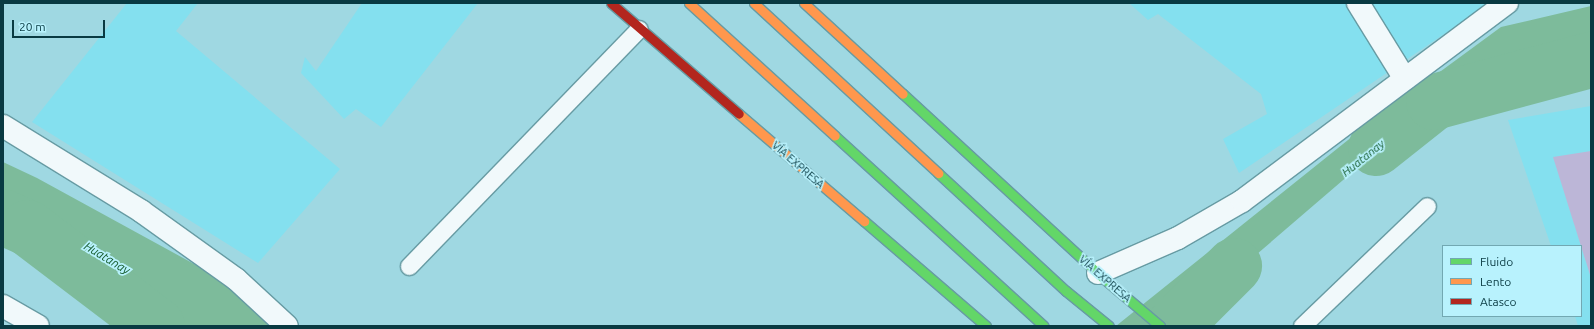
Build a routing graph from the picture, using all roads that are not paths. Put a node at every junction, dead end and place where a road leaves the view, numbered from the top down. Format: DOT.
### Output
graph roads {
  1 [pos="611,3"];
  2 [pos="689,3"];
  3 [pos="754,3"];
  4 [pos="804,3"];
  5 [pos="1358,3"];
  6 [pos="1507,3"];
  7 [pos="639,29"];
  8 [pos="1405,79"];
  9 [pos="3,126"];
  10 [pos="1427,206"];
  11 [pos="409,266"];
  12 [pos="1100,275"];
  13 [pos="3,306"];
  14 [pos="1042,324"];
  15 [pos="38,326"];
  16 [pos="287,326"];
  17 [pos="986,326"];
  18 [pos="1109,326"];
  19 [pos="1160,326"];
  20 [pos="1302,326"];
  1 -- 7 [label="main road, VÍA EXPRESA"];
  2 -- 14 [label="main road"];
  3 -- 18 [label="main road"];
  4 -- 12 [label="main road, VÍA EXPRESA"];
  5 -- 8 [label="street"];
  6 -- 8 [label="street"];
  7 -- 11 [label="lane"];
  7 -- 17 [label="main road, VÍA EXPRESA"];
  8 -- 12 [label="street"];
  9 -- 16 [label="street"];
  10 -- 20 [label="lane"];
  12 -- 19 [label="main road, VÍA EXPRESA"];
  13 -- 15 [label="street"];
}
